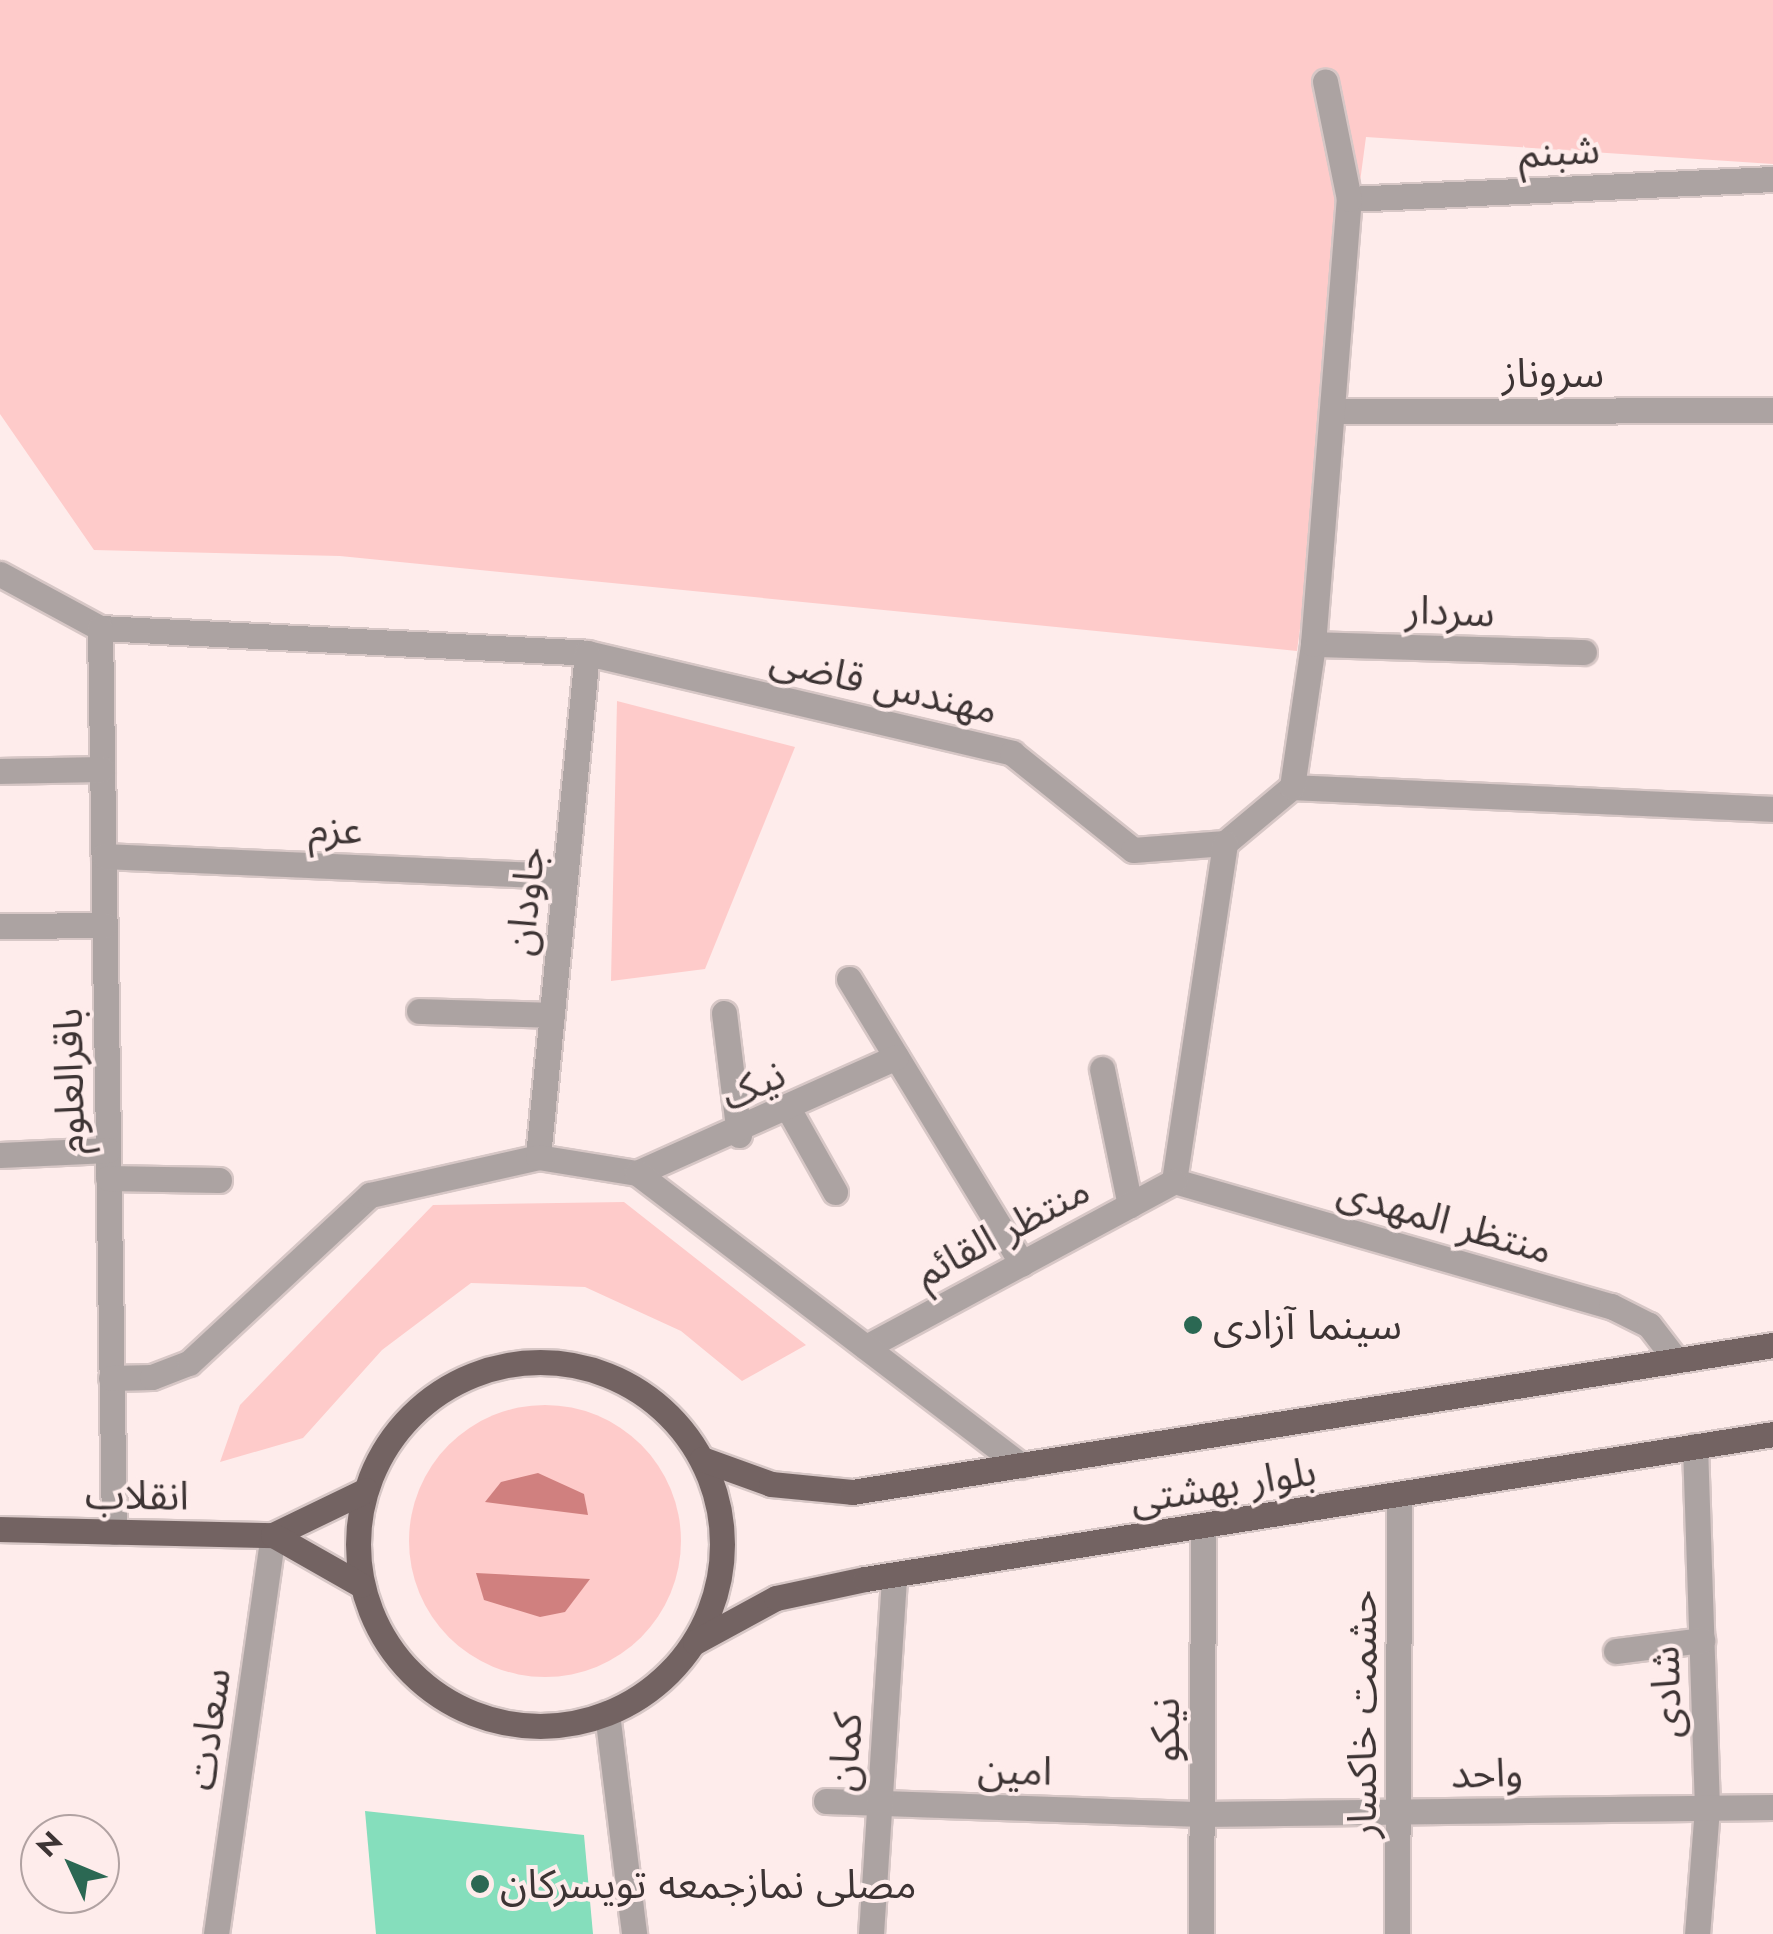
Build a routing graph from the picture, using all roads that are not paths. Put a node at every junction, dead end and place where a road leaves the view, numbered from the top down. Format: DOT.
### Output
graph roads {
  1 [pos="1325,81"];
  2 [pos="1773,178"];
  3 [pos="1349,199"];
  4 [pos="1773,410"];
  5 [pos="1334,411"];
  6 [pos="0,574"];
  7 [pos="100,628"];
  8 [pos="1313,644"];
  9 [pos="1584,652"];
  10 [pos="587,653"];
  11 [pos="102,770"];
  12 [pos="0,772"];
  13 [pos="1292,786"];
  14 [pos="1773,809"];
  15 [pos="1225,843"];
  16 [pos="104,856"];
  17 [pos="565,876"];
  18 [pos="104,925"];
  19 [pos="0,926"];
  20 [pos="849,979"];
  21 [pos="419,1011"];
  22 [pos="724,1013"];
  23 [pos="552,1016"];
  24 [pos="896,1057"];
  25 [pos="1102,1069"];
  26 [pos="789,1110"];
  27 [pos="739,1135"];
  28 [pos="108,1150"];
  29 [pos="0,1156"];
  30 [pos="538,1156"];
  31 [pos="637,1173"];
  32 [pos="108,1178"];
  33 [pos="219,1180"];
  34 [pos="1174,1181"];
  35 [pos="835,1192"];
  36 [pos="1130,1205"];
  37 [pos="1022,1263"];
  38 [pos="1773,1345"];
  39 [pos="866,1347"];
  40 [pos="1676,1360"];
  41 [pos="111,1378"];
  42 [pos="1773,1434"];
  43 [pos="1696,1446"];
  44 [pos="702,1458"];
  45 [pos="1020,1466"];
  46 [pos="366,1490"];
  47 [pos="1399,1494"];
  48 [pos="1203,1526"];
  49 [pos="0,1529"];
  50 [pos="114,1532"];
  51 [pos="273,1534"];
  52 [pos="894,1575"];
  53 [pos="362,1584"];
  54 [pos="1702,1640"];
  55 [pos="695,1642"];
  56 [pos="1616,1650"];
  57 [pos="607,1712"];
  58 [pos="826,1800"];
  59 [pos="879,1803"];
  60 [pos="1773,1807"];
  61 [pos="1708,1808"];
  62 [pos="1402,1811"];
  63 [pos="1202,1814"];
  64 [pos="216,1934"];
  65 [pos="634,1934"];
  66 [pos="871,1934"];
  67 [pos="1202,1934"];
  68 [pos="1397,1934"];
  69 [pos="1697,1934"];
  1 -- 3 [label="street"];
  2 -- 3 [label="street, شبنم"];
  3 -- 5 [label="street"];
  4 -- 5 [label="street, سروناز"];
  5 -- 8 [label="street"];
  6 -- 7 [label="street, مهندس قاضی"];
  7 -- 10 [label="street, مهندس قاضی"];
  7 -- 11 [label="street, باقرالعلوم"];
  8 -- 9 [label="street, سردار"];
  8 -- 13 [label="street"];
  10 -- 15 [label="street, مهندس قاضی"];
  10 -- 17 [label="street, جاودان"];
  11 -- 12 [label="street"];
  11 -- 16 [label="street, باقرالعلوم"];
  13 -- 14 [label="street"];
  13 -- 15 [label="street"];
  15 -- 34 [label="street"];
  16 -- 17 [label="street, عزم"];
  16 -- 18 [label="street, باقرالعلوم"];
  17 -- 23 [label="street, جاودان"];
  18 -- 19 [label="street"];
  18 -- 28 [label="street, باقرالعلوم"];
  20 -- 24 [label="street"];
  21 -- 23 [label="street"];
  22 -- 27 [label="street"];
  23 -- 30 [label="street, جاودان"];
  24 -- 26 [label="street, نیک"];
  24 -- 37 [label="street"];
  25 -- 36 [label="street"];
  26 -- 27 [label="street, نیک"];
  26 -- 35 [label="street"];
  27 -- 31 [label="street, نیک"];
  28 -- 29 [label="street"];
  28 -- 32 [label="street, باقرالعلوم"];
  30 -- 31 [label="street"];
  30 -- 41 [label="street"];
  31 -- 39 [label="street"];
  32 -- 33 [label="street"];
  32 -- 41 [label="street, باقرالعلوم"];
  34 -- 36 [label="street, منتظر القائم"];
  34 -- 40 [label="street, منتظر المهدی"];
  36 -- 37 [label="street, منتظر القائم"];
  37 -- 39 [label="street, منتظر القائم"];
  38 -- 40 [label="main road, بلوار بهشتی"];
  39 -- 45 [label="street"];
  40 -- 45 [label="main road, بلوار بهشتی"];
  41 -- 50 [label="street, باقرالعلوم"];
  42 -- 43 [label="main road, بلوار بهشتی"];
  43 -- 47 [label="main road, بلوار بهشتی"];
  43 -- 54 [label="street, شادی"];
  44 -- 45 [label="main road, بلوار بهشتی"];
  44 -- 46 [label="main road"];
  44 -- 55 [label="main road"];
  46 -- 51 [label="main road"];
  46 -- 53 [label="main road"];
  47 -- 48 [label="main road, بلوار بهشتی"];
  47 -- 62 [label="street, حشمت خاکسار"];
  48 -- 52 [label="main road, بلوار بهشتی"];
  48 -- 63 [label="street, نیکو"];
  49 -- 50 [label="main road, انقلاب"];
  50 -- 51 [label="main road, انقلاب"];
  51 -- 53 [label="main road"];
  51 -- 64 [label="street, سعادت"];
  52 -- 55 [label="main road, بلوار بهشتی"];
  52 -- 59 [label="street, کمان"];
  53 -- 57 [label="main road"];
  54 -- 56 [label="street"];
  54 -- 61 [label="street, شادی"];
  55 -- 57 [label="main road"];
  57 -- 65 [label="street"];
  58 -- 59 [label="street, امین"];
  59 -- 63 [label="street, امین"];
  59 -- 66 [label="street, کمان"];
  60 -- 61 [label="street, واحد"];
  61 -- 62 [label="street, واحد"];
  61 -- 69 [label="street, شادی"];
  62 -- 63 [label="street, واحد"];
  62 -- 68 [label="street, حشمت خاکسار"];
  63 -- 67 [label="street, نیکو"];
}
